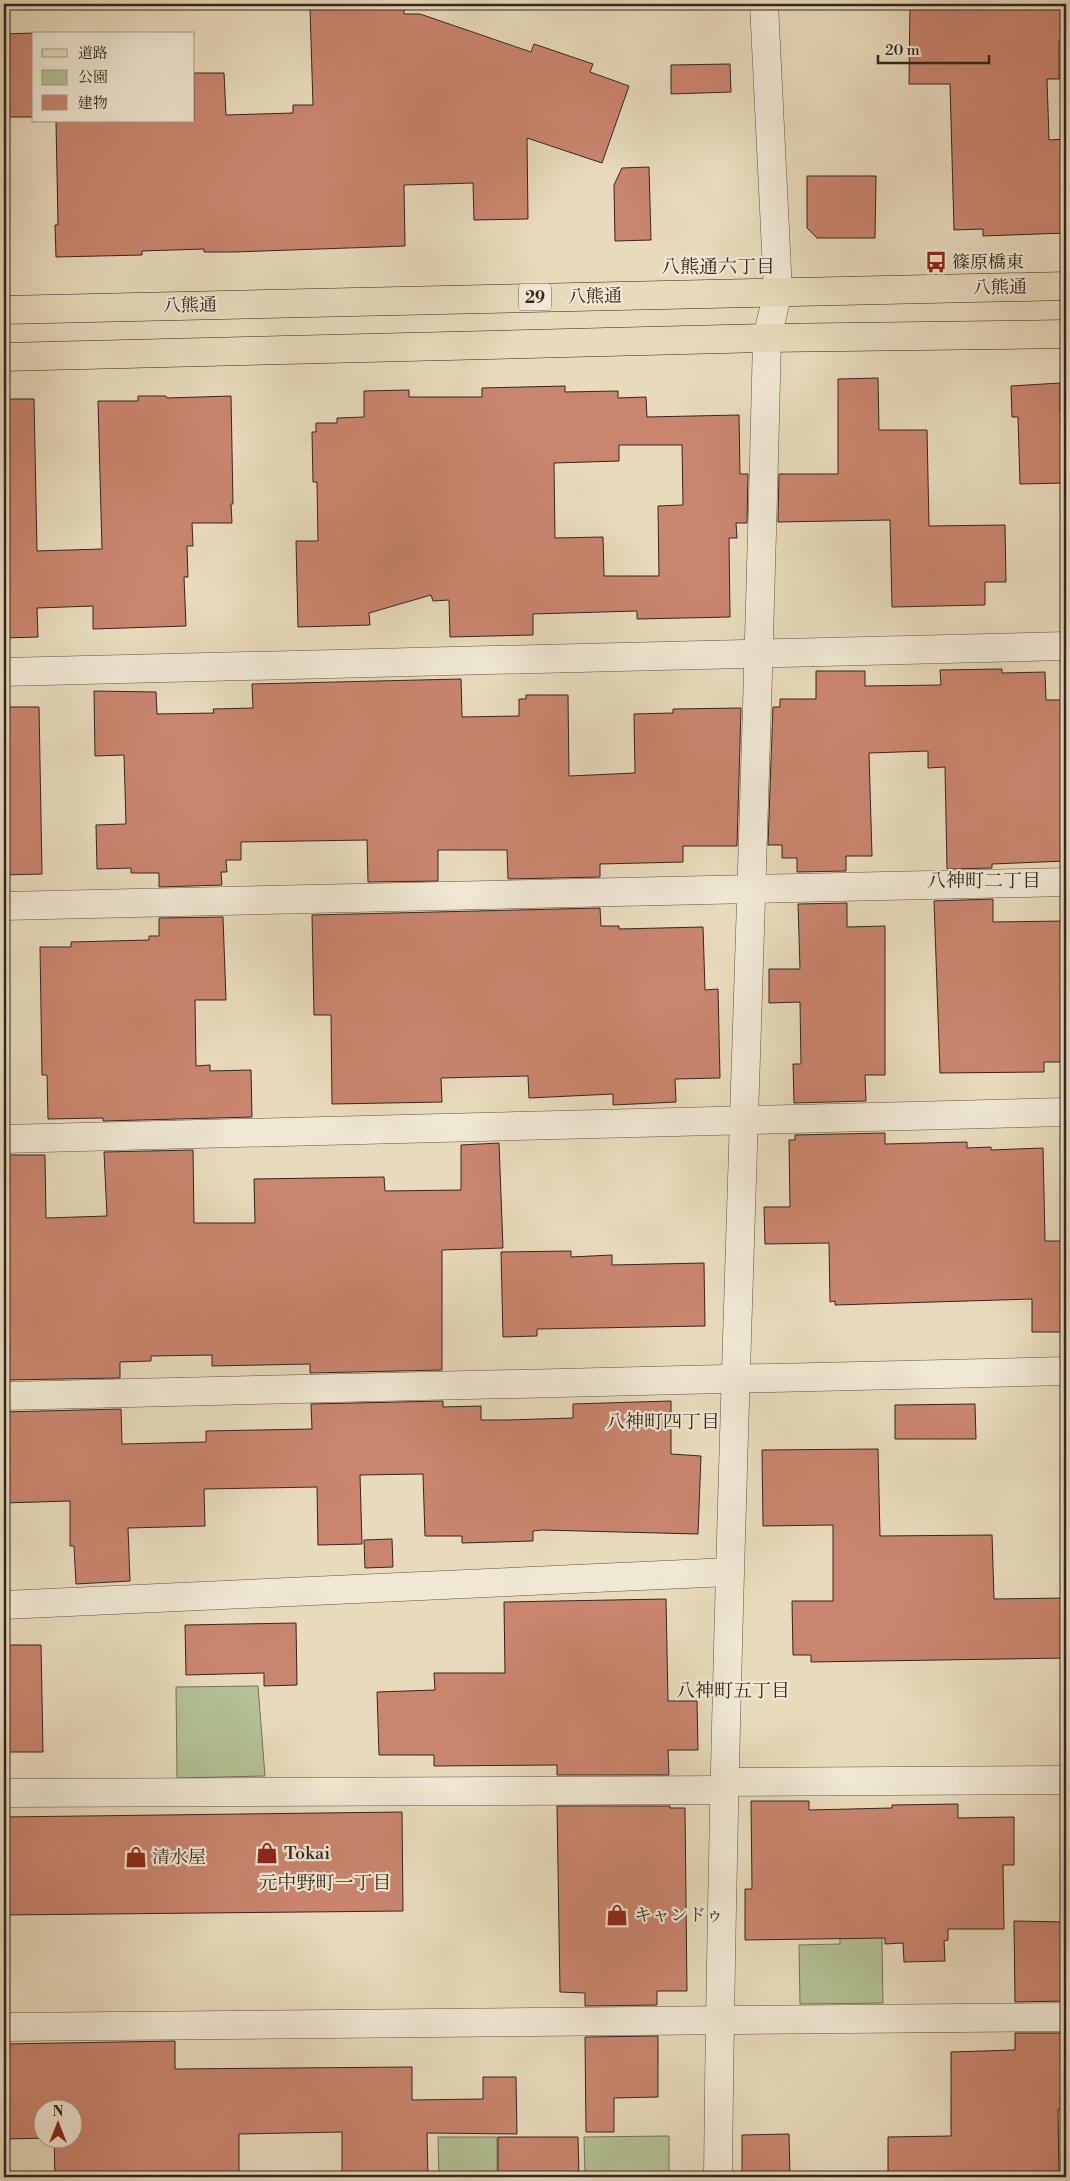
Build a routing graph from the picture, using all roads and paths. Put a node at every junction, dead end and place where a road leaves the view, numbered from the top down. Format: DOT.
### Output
graph roads {
  1 [pos="764,4"];
  2 [pos="1066,286"];
  3 [pos="778,291"];
  4 [pos="4,310"];
  5 [pos="1066,334"];
  6 [pos="767,338"];
  7 [pos="4,357"];
  8 [pos="1066,646"];
  9 [pos="760,653"];
  10 [pos="4,672"];
  11 [pos="1066,882"];
  12 [pos="750,890"];
  13 [pos="4,906"];
  14 [pos="1066,1112"];
  15 [pos="743,1120"];
  16 [pos="4,1139"];
  17 [pos="1066,1371"];
  18 [pos="734,1379"];
  19 [pos="4,1396"];
  20 [pos="729,1572"];
  21 [pos="4,1605"];
  22 [pos="1066,1780"];
  23 [pos="724,1786"];
  24 [pos="4,1793"];
  25 [pos="1066,2017"];
  26 [pos="720,2020"];
  27 [pos="4,2026"];
  28 [pos="718,2177"];
  1 -- 3 [label="street"];
  2 -- 3 [label="main road, 八熊通 / 29"];
  3 -- 4 [label="main road, 八熊通 / 29"];
  3 -- 6 [label="street"];
  5 -- 6 [label="main road"];
  6 -- 7 [label="main road"];
  6 -- 9 [label="street"];
  8 -- 9 [label="street"];
  9 -- 10 [label="street"];
  9 -- 12 [label="street"];
  11 -- 12 [label="street"];
  12 -- 13 [label="street"];
  12 -- 15 [label="street"];
  14 -- 15 [label="street"];
  15 -- 16 [label="street"];
  15 -- 18 [label="street"];
  17 -- 18 [label="street"];
  18 -- 19 [label="street"];
  18 -- 20 [label="street"];
  20 -- 21 [label="street"];
  20 -- 23 [label="street"];
  22 -- 23 [label="street"];
  23 -- 24 [label="street"];
  23 -- 26 [label="street"];
  25 -- 26 [label="street"];
  26 -- 27 [label="street"];
  26 -- 28 [label="street"];
}
